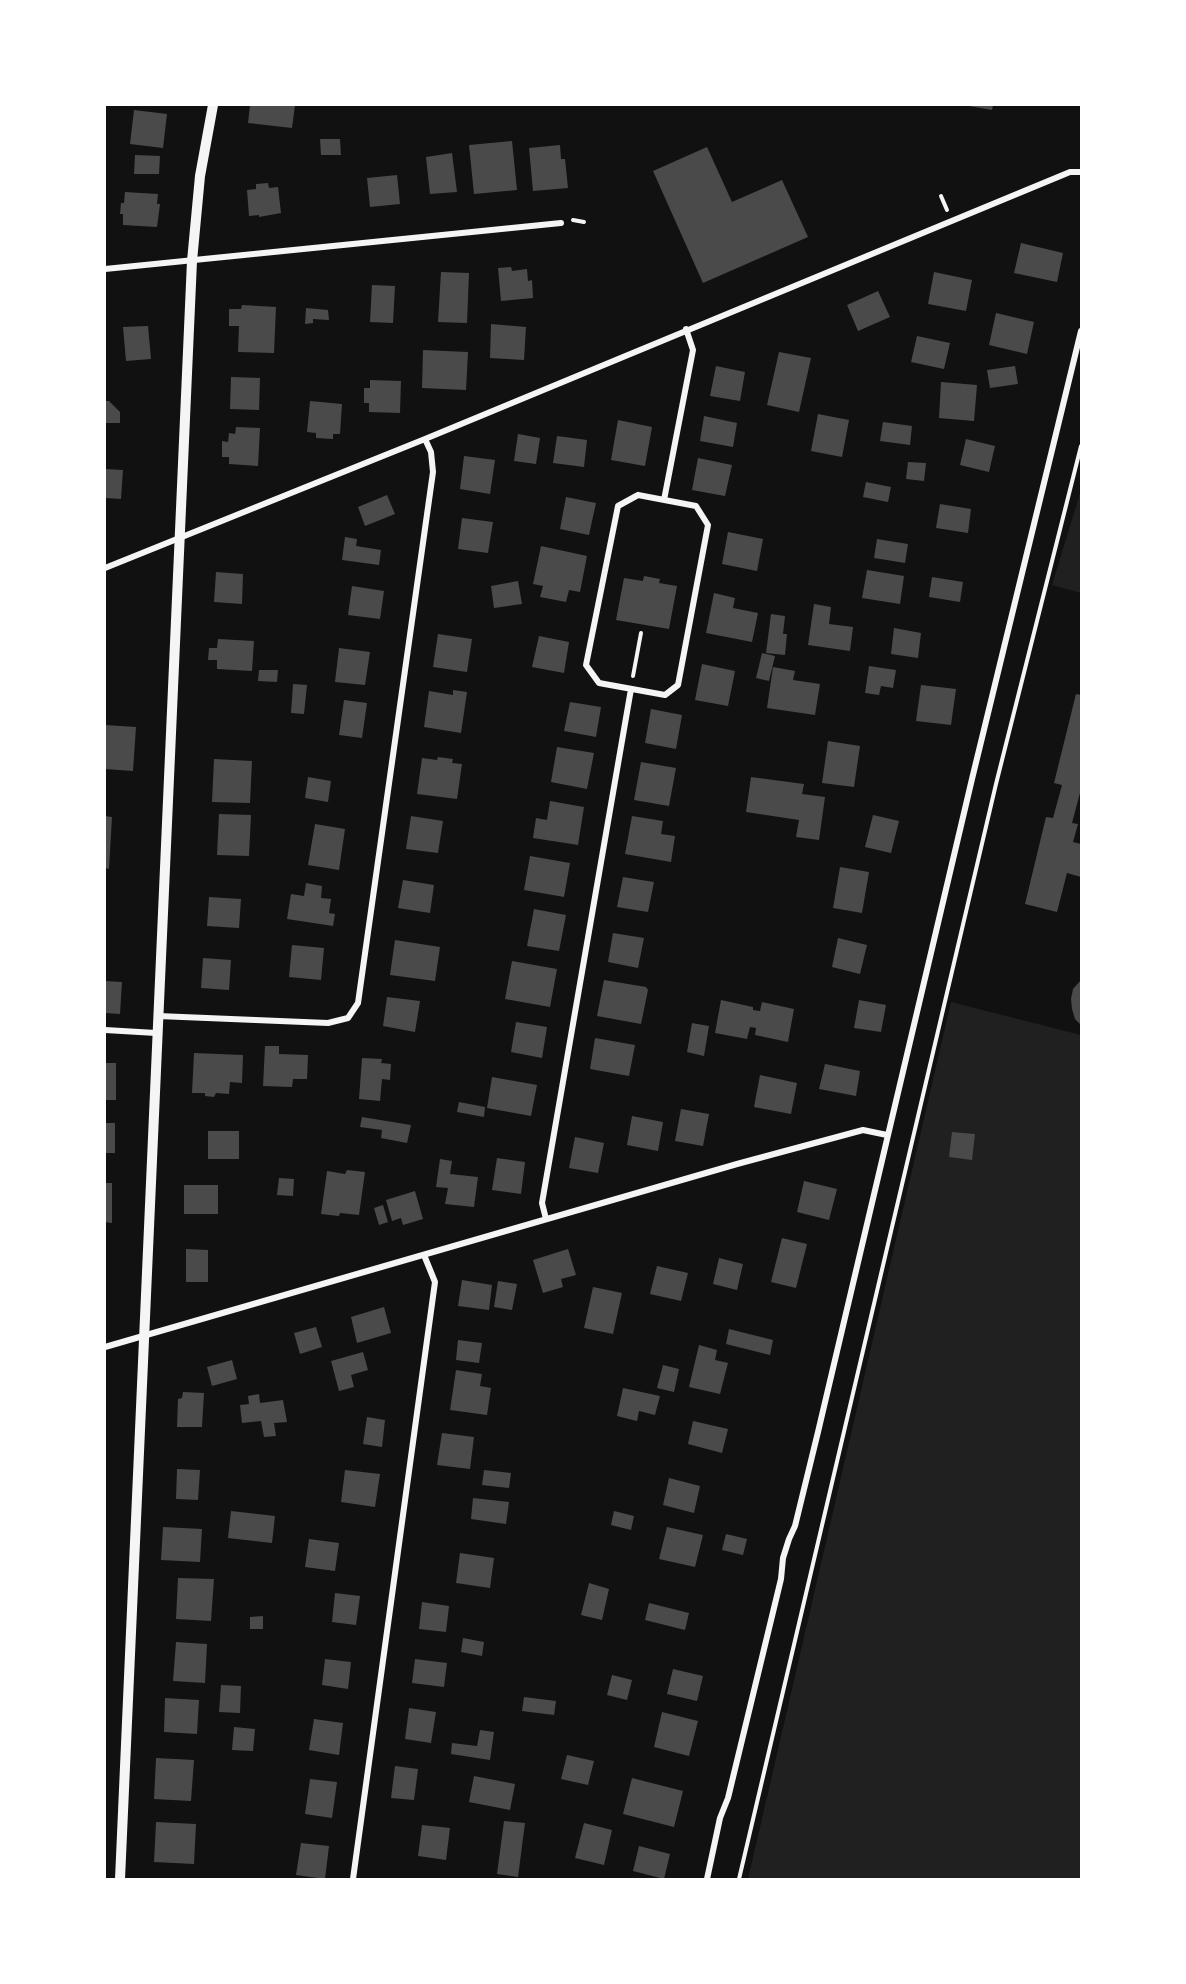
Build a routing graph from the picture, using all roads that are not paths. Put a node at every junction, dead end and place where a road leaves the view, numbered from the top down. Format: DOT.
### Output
graph roads {
  1 [pos="213,105"];
  2 [pos="1081,172"];
  3 [pos="561,223"];
  4 [pos="192,261"];
  5 [pos="105,269"];
  6 [pos="686,329"];
  7 [pos="1081,332"];
  8 [pos="425,439"];
  9 [pos="664,500"];
  10 [pos="180,536"];
  11 [pos="105,568"];
  12 [pos="631,689"];
  13 [pos="157,1016"];
  14 [pos="105,1030"];
  15 [pos="156,1033"];
  16 [pos="887,1135"];
  17 [pos="546,1219"];
  18 [pos="424,1255"];
  19 [pos="144,1336"];
  20 [pos="105,1347"];
  21 [pos="120,1879"];
  22 [pos="353,1879"];
  23 [pos="707,1879"];
  1 -- 4 [label="street"];
  2 -- 6 [label="street"];
  3 -- 4 [label="street"];
  4 -- 5 [label="street"];
  4 -- 10 [label="street"];
  6 -- 8 [label="street"];
  6 -- 9 [label="street"];
  7 -- 16 [label="street"];
  8 -- 10 [label="street"];
  8 -- 13 [label="street"];
  9 -- 12 [label="street"];
  9 -- 12 [label="street"];
  10 -- 11 [label="street"];
  10 -- 13 [label="street"];
  12 -- 17 [label="street"];
  13 -- 15 [label="street"];
  14 -- 15 [label="street"];
  15 -- 19 [label="street"];
  16 -- 17 [label="street"];
  16 -- 23 [label="street"];
  17 -- 18 [label="street"];
  18 -- 19 [label="street"];
  18 -- 22 [label="street"];
  19 -- 20 [label="street"];
  19 -- 21 [label="street"];
}
